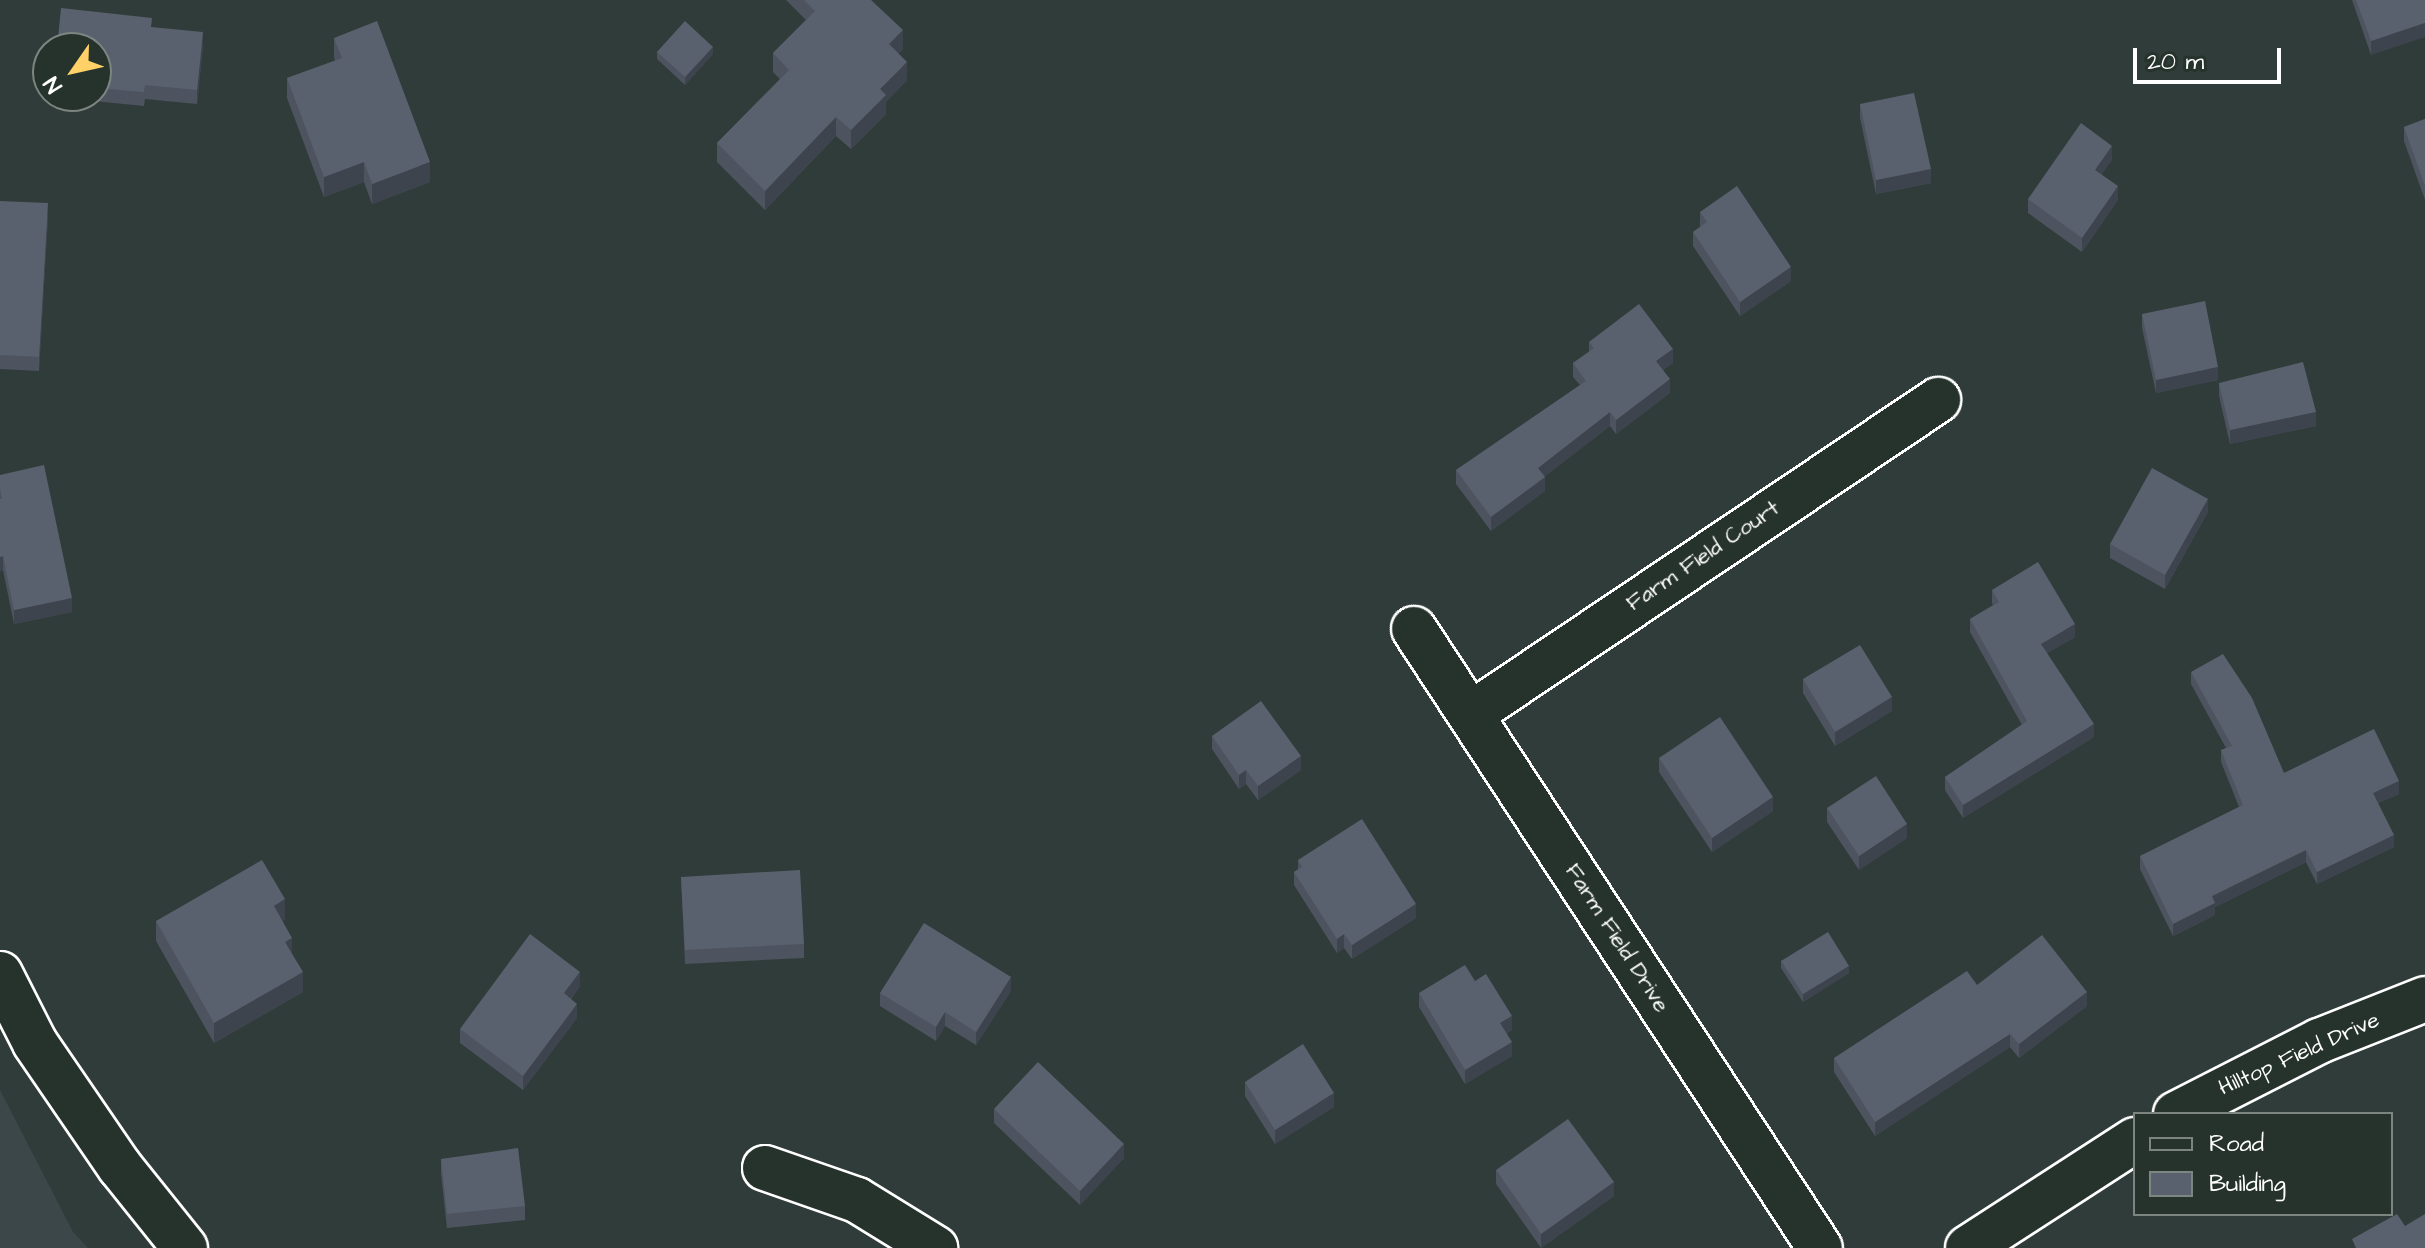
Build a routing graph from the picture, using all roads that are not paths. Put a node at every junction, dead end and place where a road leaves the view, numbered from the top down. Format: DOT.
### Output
graph roads {
  1 [pos="1938,400"];
  2 [pos="1414,629"];
  3 [pos="1471,714"];
  4 [pos="0,974"];
  5 [pos="2425,999"];
  6 [pos="2180,1112"];
  7 [pos="2133,1141"];
  8 [pos="765,1168"];
  9 [pos="185,1248"];
  10 [pos="935,1248"];
  11 [pos="1820,1248"];
  12 [pos="1968,1248"];
  1 -- 3 [label="street, Farm Field Court"];
  2 -- 3 [label="street, Farm Field Drive"];
  3 -- 11 [label="street, Farm Field Drive"];
  4 -- 9 [label="street"];
  5 -- 6 [label="street, Hilltop Field Drive"];
  7 -- 12 [label="street"];
  8 -- 10 [label="street"];
}
